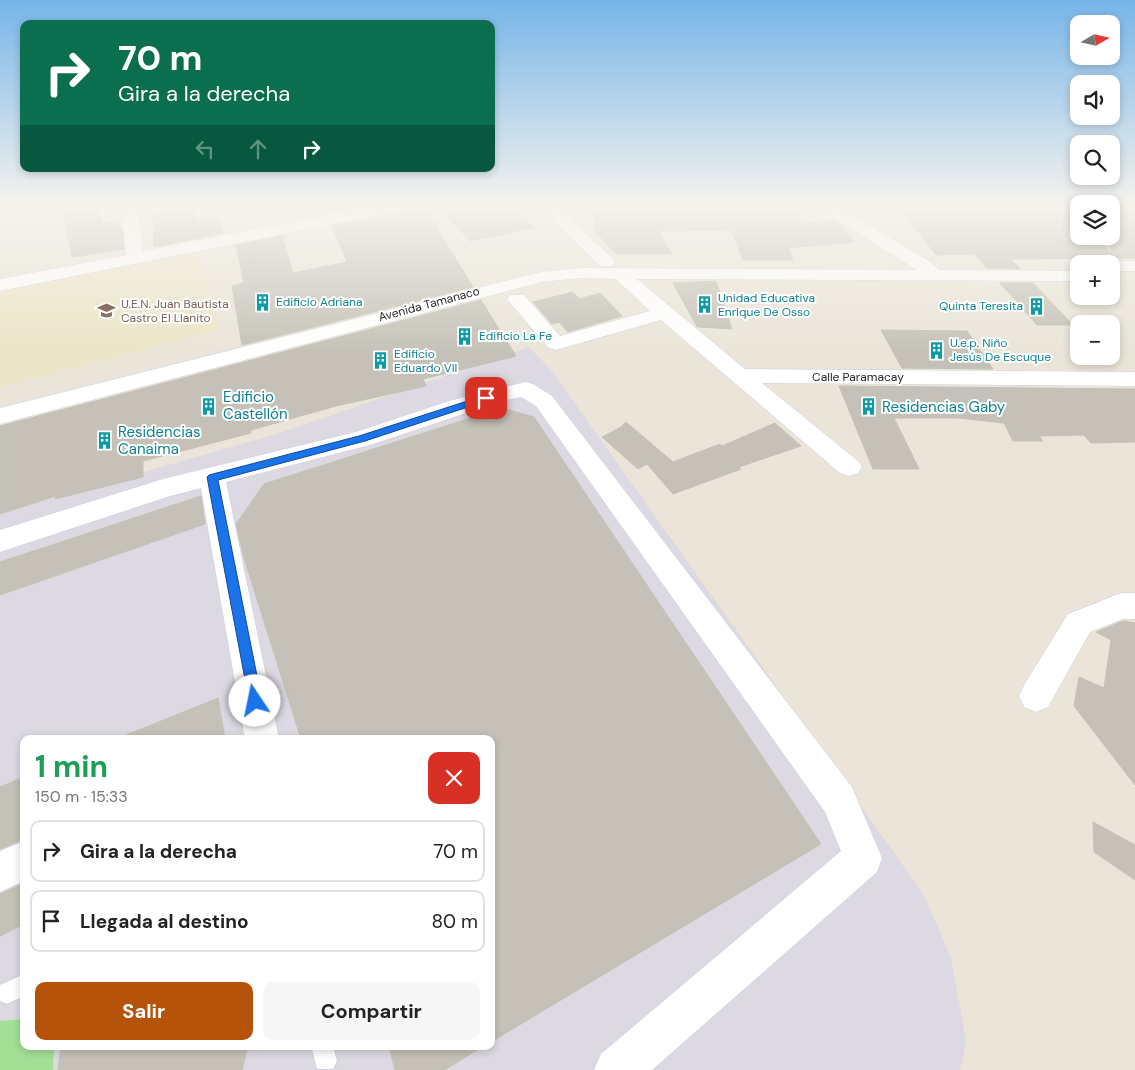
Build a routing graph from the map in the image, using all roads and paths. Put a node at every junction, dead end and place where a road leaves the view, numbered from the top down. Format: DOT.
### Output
graph roads {
  1 [pos="135,254"];
  2 [pos="156,254"];
  3 [pos="598,254"];
  4 [pos="902,254"];
  5 [pos="135,258"];
  6 [pos="1070,266"];
  7 [pos="1120,266"];
  8 [pos="1135,266"];
  9 [pos="613,268"];
  10 [pos="928,270"];
  11 [pos="1070,276"];
  12 [pos="1120,276"];
  13 [pos="1135,276"];
  14 [pos="0,285"];
  15 [pos="517,299"];
  16 [pos="664,313"];
  17 [pos="740,376"];
  18 [pos="1135,379"];
  19 [pos="0,401"];
  20 [pos="0,416"];
  21 [pos="849,467"];
  22 [pos="212,477"];
  23 [pos="0,541"];
  24 [pos="1135,606"];
  25 [pos="1036,696"];
  26 [pos="261,735"];
  27 [pos="20,862"];
  28 [pos="0,872"];
  29 [pos="617,1070"];
  1 -- 5 [label="street"];
  2 -- 5 [label="street"];
  3 -- 9 [label="street"];
  4 -- 10 [label="street"];
  5 -- 14 [label="street"];
  6 -- 10 [label="street, Avenida Tamanaco"];
  7 -- 8 [label="street"];
  9 -- 10 [label="street, Avenida Tamanaco"];
  9 -- 16 [label="street"];
  9 -- 19 [label="street, Avenida Tamanaco"];
  9 -- 20 [label="street, Avenida Tamanaco"];
  10 -- 11 [label="street, Avenida Tamanaco"];
  12 -- 13 [label="street"];
  15 -- 16 [label="street"];
  16 -- 17 [label="street"];
  17 -- 18 [label="street, Calle Paramacay"];
  17 -- 21 [label="street"];
  22 -- 23 [label="street"];
  22 -- 26 [label="street"];
  22 -- 29 [label="street"];
  24 -- 25 [label="street"];
  27 -- 28 [label="street"];
}
